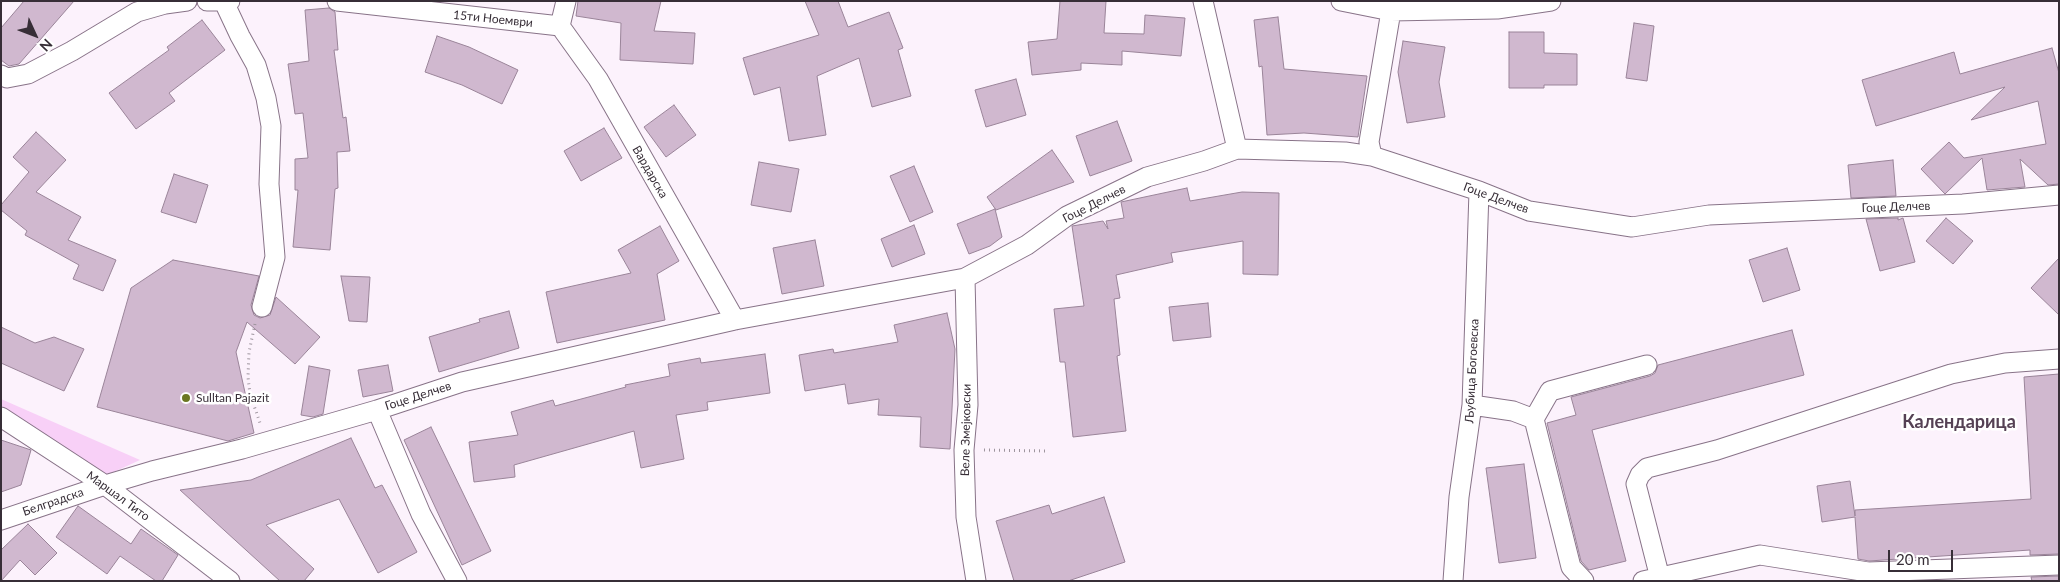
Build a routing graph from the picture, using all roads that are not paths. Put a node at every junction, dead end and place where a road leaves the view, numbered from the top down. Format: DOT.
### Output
graph roads {
  1 [pos="187,1"];
  2 [pos="207,1"];
  3 [pos="230,1"];
  4 [pos="337,1"];
  5 [pos="566,1"];
  6 [pos="1203,1"];
  7 [pos="1341,1"];
  8 [pos="1551,1"];
  9 [pos="224,2"];
  10 [pos="1391,12"];
  11 [pos="560,26"];
  12 [pos="1,75"];
  13 [pos="1237,149"];
  14 [pos="1372,156"];
  15 [pos="1479,191"];
  16 [pos="2059,195"];
  17 [pos="966,278"];
  18 [pos="262,307"];
  19 [pos="735,320"];
  20 [pos="2059,360"];
  21 [pos="1648,365"];
  22 [pos="1472,405"];
  23 [pos="377,410"];
  24 [pos="1,417"];
  25 [pos="1534,419"];
  26 [pos="105,485"];
  27 [pos="1,520"];
  28 [pos="2059,565"];
  29 [pos="1652,579"];
  30 [pos="230,581"];
  31 [pos="457,581"];
  32 [pos="976,581"];
  33 [pos="1453,581"];
  34 [pos="1584,581"];
  1 -- 12 [label="street"];
  2 -- 9 [label="street"];
  3 -- 9 [label="street"];
  4 -- 11 [label="street, 15ти Ноември"];
  5 -- 11 [label="street"];
  6 -- 13 [label="street"];
  7 -- 10 [label="street"];
  8 -- 10 [label="street"];
  9 -- 18 [label="street"];
  10 -- 14 [label="street"];
  11 -- 19 [label="street, Вардарска"];
  13 -- 14 [label="street, Гоце Делчев"];
  13 -- 17 [label="street, Гоце Делчев"];
  14 -- 15 [label="street, Гоце Делчев"];
  15 -- 16 [label="street, Гоце Делчев"];
  15 -- 22 [label="street, Љубица Богоевска"];
  17 -- 19 [label="street, Гоце Делчев"];
  17 -- 32 [label="street, Веле Змејковски"];
  19 -- 23 [label="street, Гоце Делчев"];
  20 -- 29 [label="street"];
  21 -- 25 [label="street"];
  22 -- 25 [label="street"];
  22 -- 33 [label="street, Љубица Богоевска"];
  23 -- 26 [label="street, Гоце Делчев"];
  23 -- 31 [label="street"];
  24 -- 26 [label="street, Маршал Тито"];
  25 -- 34 [label="street"];
  26 -- 27 [label="street, Белградска"];
  26 -- 30 [label="street, Маршал Тито"];
  28 -- 29 [label="street"];
}
